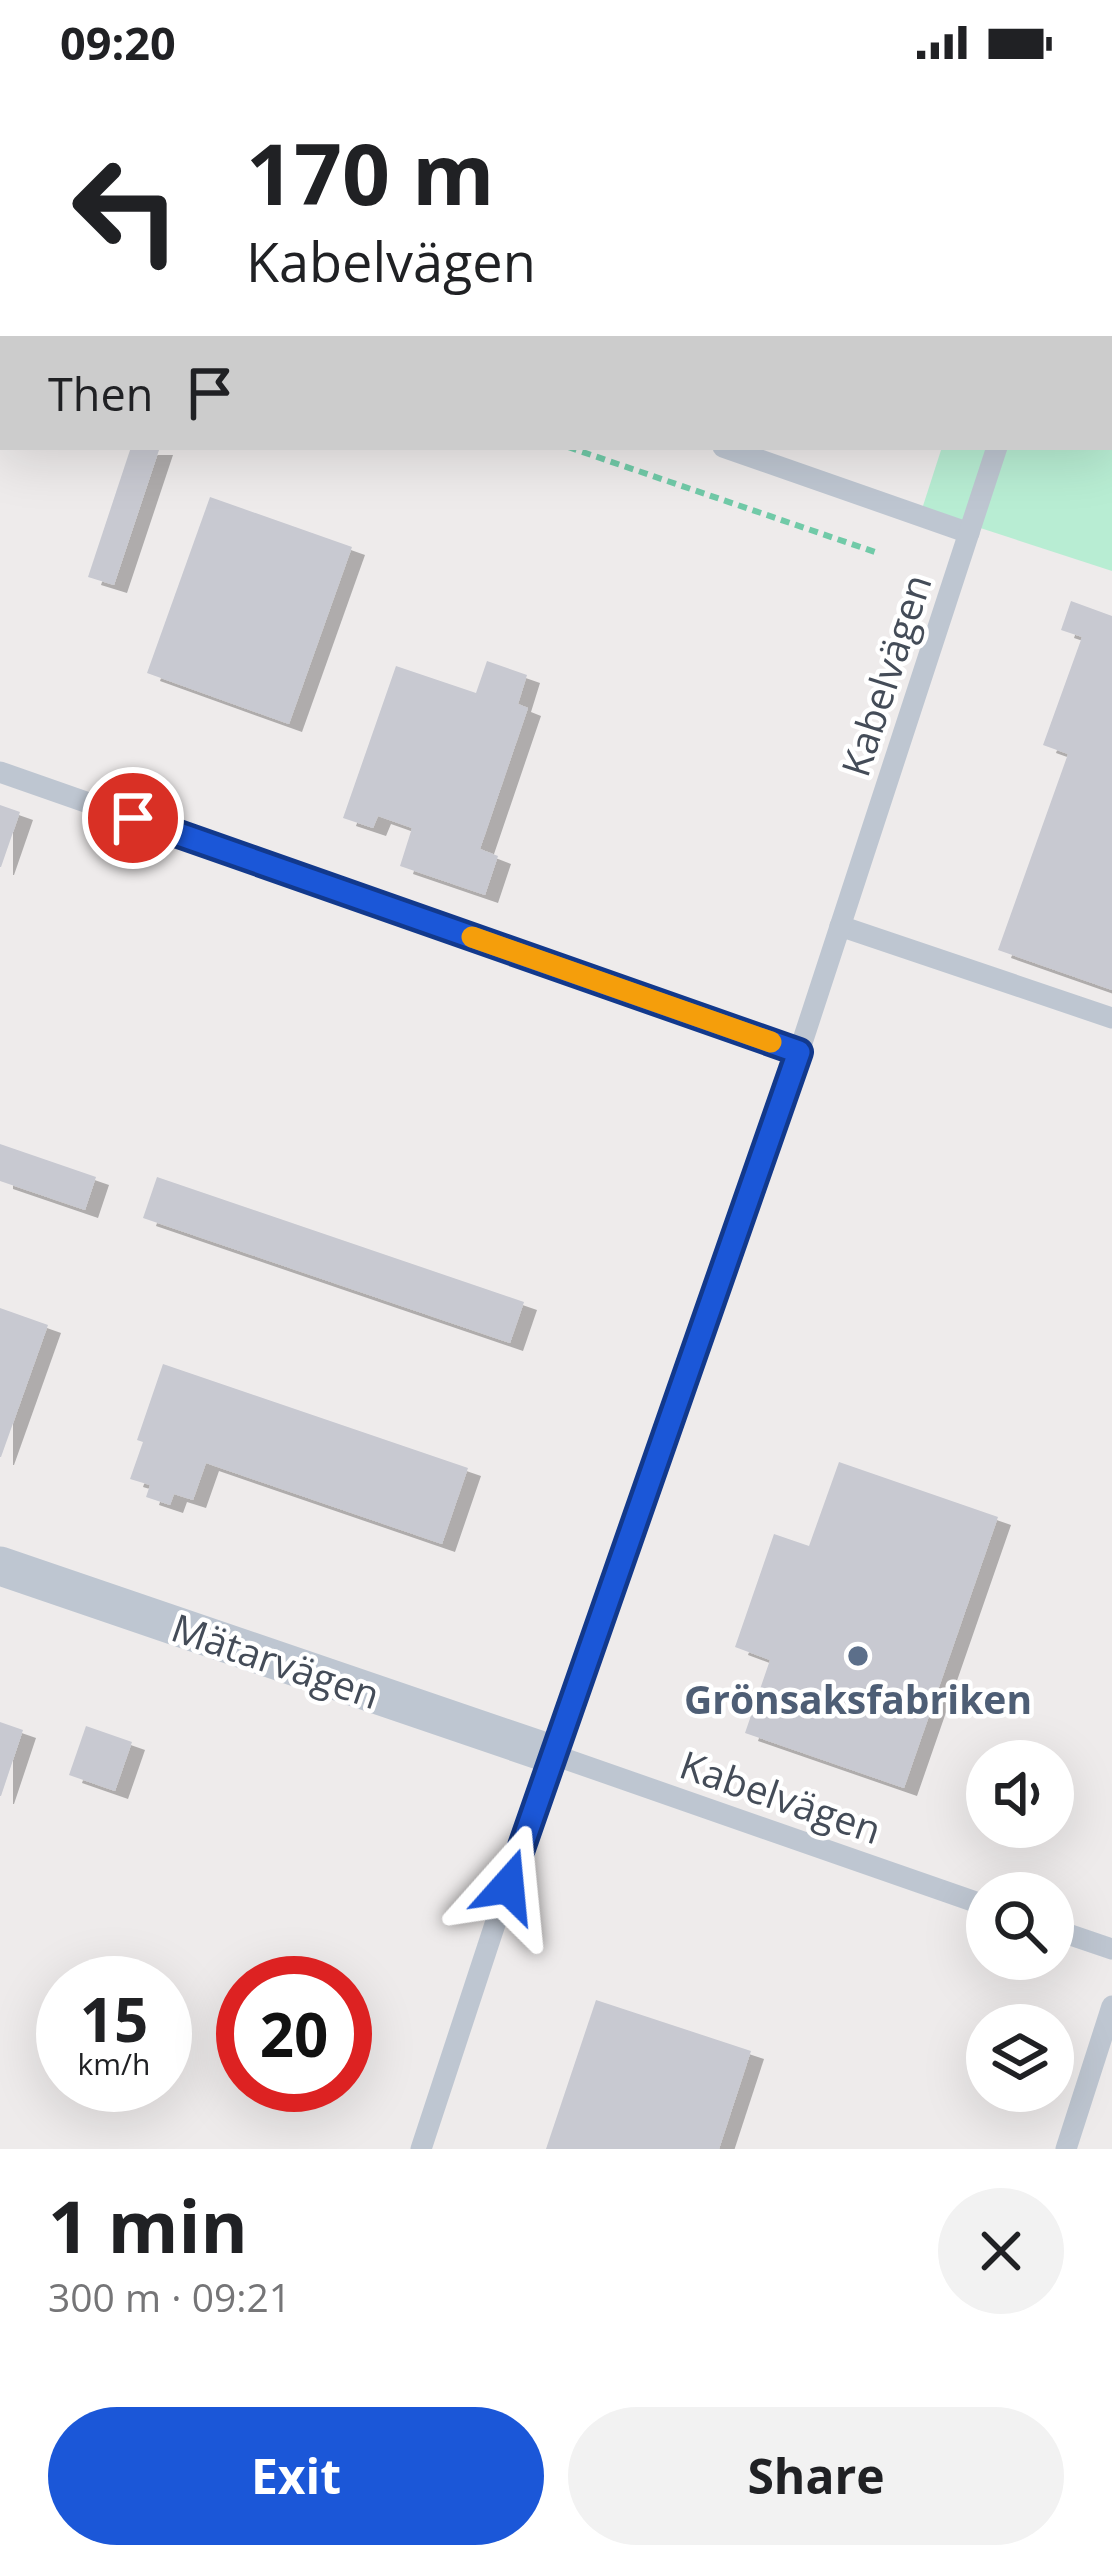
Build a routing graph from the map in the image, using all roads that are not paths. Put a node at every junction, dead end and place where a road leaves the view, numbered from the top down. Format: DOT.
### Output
graph roads {
  1 [pos="732,450"];
  2 [pos="996,450"];
  3 [pos="969,533"];
  4 [pos="0,772"];
  5 [pos="840,926"];
  6 [pos="1112,1018"];
  7 [pos="799,1052"];
  8 [pos="0,1566"];
  9 [pos="551,1754"];
  10 [pos="966,1899"];
  11 [pos="1074,1936"];
  12 [pos="1112,1949"];
  13 [pos="1112,2006"];
  14 [pos="421,2149"];
  15 [pos="1066,2149"];
  1 -- 3 [label="lane"];
  2 -- 3 [label="lane, Kabelvägen"];
  3 -- 5 [label="lane, Kabelvägen"];
  4 -- 7 [label="lane"];
  5 -- 6 [label="lane"];
  5 -- 7 [label="lane, Kabelvägen"];
  7 -- 9 [label="lane, Kabelvägen"];
  8 -- 9 [label="street, Mätarvägen"];
  9 -- 10 [label="lane, Kabelvägen"];
  9 -- 14 [label="lane, Kabelvägen"];
  11 -- 12 [label="lane"];
  13 -- 15 [label="lane"];
}
